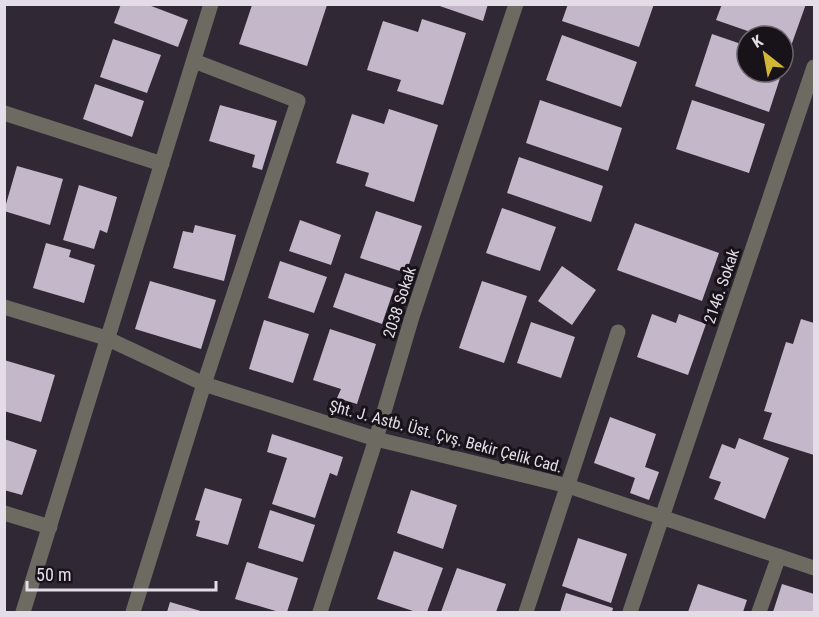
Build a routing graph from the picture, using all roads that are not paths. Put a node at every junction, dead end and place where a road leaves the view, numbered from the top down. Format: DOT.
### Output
graph roads {
  1 [pos="211,4"];
  2 [pos="516,4"];
  3 [pos="194,61"];
  4 [pos="814,67"];
  5 [pos="4,113"];
  6 [pos="162,164"];
  7 [pos="4,307"];
  8 [pos="618,332"];
  9 [pos="106,338"];
  10 [pos="204,384"];
  11 [pos="376,439"];
  12 [pos="568,486"];
  13 [pos="4,513"];
  14 [pos="662,517"];
  15 [pos="50,527"];
  16 [pos="779,556"];
  17 [pos="814,568"];
  18 [pos="23,612"];
  19 [pos="133,612"];
  20 [pos="320,612"];
  21 [pos="526,612"];
  22 [pos="630,612"];
  23 [pos="759,612"];
  1 -- 3 [label="street"];
  2 -- 11 [label="street, 2038 Sokak"];
  3 -- 6 [label="street"];
  3 -- 10 [label="street"];
  4 -- 14 [label="street, 2146. Sokak"];
  5 -- 6 [label="street"];
  6 -- 9 [label="street"];
  7 -- 9 [label="street, Şht. J. Astb. Üst. Çvş. Bekir Çelik Cad."];
  8 -- 12 [label="street"];
  9 -- 10 [label="street, Şht. J. Astb. Üst. Çvş. Bekir Çelik Cad."];
  9 -- 15 [label="street"];
  10 -- 11 [label="street, Şht. J. Astb. Üst. Çvş. Bekir Çelik Cad."];
  10 -- 19 [label="street"];
  11 -- 12 [label="street, Şht. J. Astb. Üst. Çvş. Bekir Çelik Cad."];
  11 -- 20 [label="street, 2038 Sokak"];
  12 -- 14 [label="street, Şht. J. Astb. Üst. Çvş. Bekir Çelik Cad."];
  12 -- 21 [label="street"];
  13 -- 15 [label="street"];
  14 -- 16 [label="street, Şht. J. Astb. Üst. Çvş. Bekir Çelik Cad."];
  14 -- 22 [label="street, 2146. Sokak"];
  15 -- 18 [label="street"];
  16 -- 17 [label="street, Şht. J. Astb. Üst. Çvş. Bekir Çelik Cad."];
  16 -- 23 [label="street"];
}
